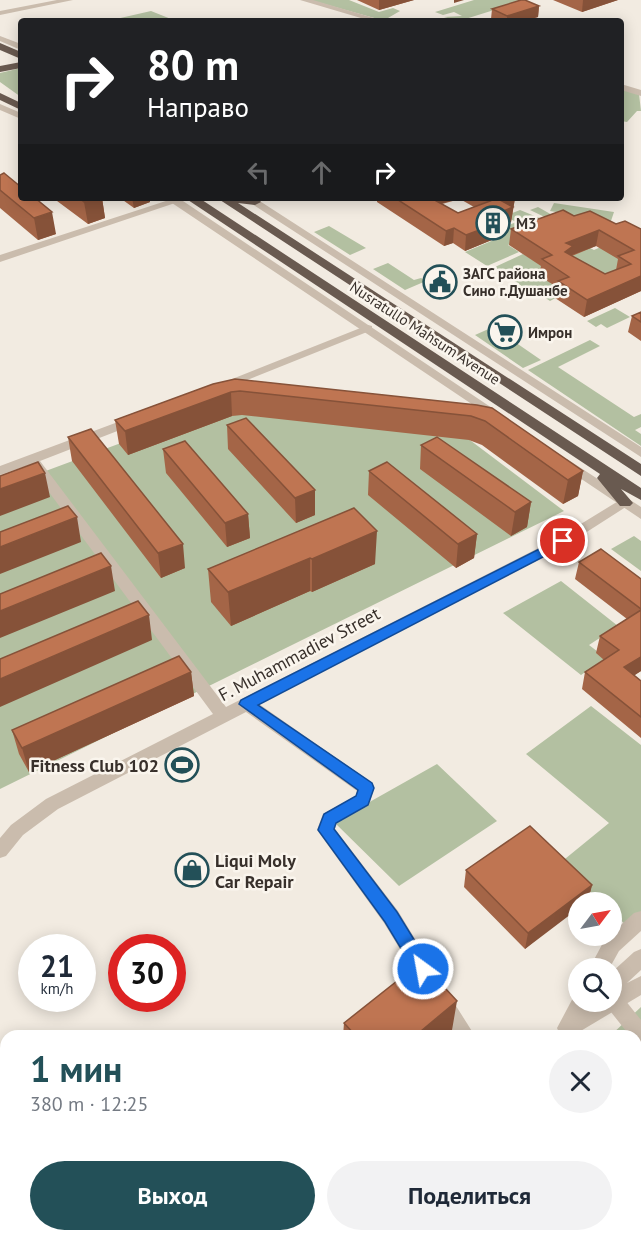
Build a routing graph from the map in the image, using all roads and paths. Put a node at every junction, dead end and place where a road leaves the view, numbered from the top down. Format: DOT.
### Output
graph roads {
  1 [pos="69,0"];
  2 [pos="304,0"];
  3 [pos="0,14"];
  4 [pos="369,18"];
  5 [pos="0,38"];
  6 [pos="0,46"];
  7 [pos="18,46"];
  8 [pos="18,55"];
  9 [pos="18,66"];
  10 [pos="0,69"];
  11 [pos="624,88"];
  12 [pos="641,93"];
  13 [pos="0,96"];
  14 [pos="18,105"];
  15 [pos="1,108"];
  16 [pos="18,115"];
  17 [pos="170,201"];
  18 [pos="175,201"];
  19 [pos="196,201"];
  20 [pos="228,201"];
  21 [pos="254,201"];
  22 [pos="203,206"];
  23 [pos="207,222"];
  24 [pos="0,259"];
  25 [pos="368,328"];
  26 [pos="209,390"];
  27 [pos="143,416"];
  28 [pos="505,421"];
  29 [pos="564,421"];
  30 [pos="545,432"];
  31 [pos="611,451"];
  32 [pos="641,453"];
  33 [pos="554,454"];
  34 [pos="641,459"];
  35 [pos="33,460"];
  36 [pos="592,464"];
  37 [pos="0,471"];
  38 [pos="641,471"];
  39 [pos="641,495"];
  40 [pos="625,503"];
  41 [pos="641,514"];
  42 [pos="247,704"];
  43 [pos="223,716"];
  44 [pos="0,851"];
  45 [pos="641,919"];
  46 [pos="605,958"];
  47 [pos="641,958"];
  48 [pos="622,984"];
  49 [pos="641,985"];
  50 [pos="622,993"];
  51 [pos="622,1010"];
  52 [pos="575,1012"];
  53 [pos="583,1012"];
  54 [pos="591,1012"];
  55 [pos="461,1030"];
  56 [pos="563,1030"];
  57 [pos="564,1030"];
  58 [pos="565,1030"];
  59 [pos="637,1030"];
  1 -- 3 [label="street"];
  2 -- 4 [label="street"];
  5 -- 7 [label="street"];
  6 -- 8 [label="highway"];
  9 -- 10 [label="highway"];
  11 -- 12 [label="street"];
  13 -- 14 [label="highway"];
  15 -- 16 [label="street"];
  17 -- 24 [label="street"];
  18 -- 23 [label="street"];
  19 -- 22 [label="highway, Nusratullo Mahsum Avenue"];
  20 -- 29 [label="highway, Nusratullo Mahsum Avenue"];
  21 -- 32 [label="street"];
  22 -- 23 [label="highway"];
  22 -- 30 [label="highway, Nusratullo Mahsum Avenue"];
  23 -- 25 [label="street"];
  25 -- 26 [label="street"];
  25 -- 28 [label="street"];
  27 -- 35 [label="street"];
  29 -- 30 [label="highway"];
  29 -- 31 [label="highway, Nusratullo Mahsum Avenue"];
  30 -- 36 [label="highway, Nusratullo Mahsum Avenue"];
  31 -- 34 [label="highway"];
  31 -- 38 [label="highway, Nusratullo Mahsum Avenue"];
  33 -- 40 [label="street"];
  35 -- 37 [label="street"];
  35 -- 43 [label="street"];
  36 -- 39 [label="highway, Nusratullo Mahsum Avenue"];
  36 -- 40 [label="highway"];
  40 -- 41 [label="street"];
  40 -- 42 [label="street, F. Muhammadiev Street"];
  42 -- 43 [label="street, F. Muhammadiev Street"];
  42 -- 55 [label="street"];
  43 -- 44 [label="street, F. Muhammadiev Street"];
  45 -- 46 [label="street"];
  47 -- 48 [label="street"];
  49 -- 50 [label="street"];
  51 -- 59 [label="street"];
  52 -- 56 [label="street"];
  53 -- 57 [label="street"];
  54 -- 58 [label="street"];
}
